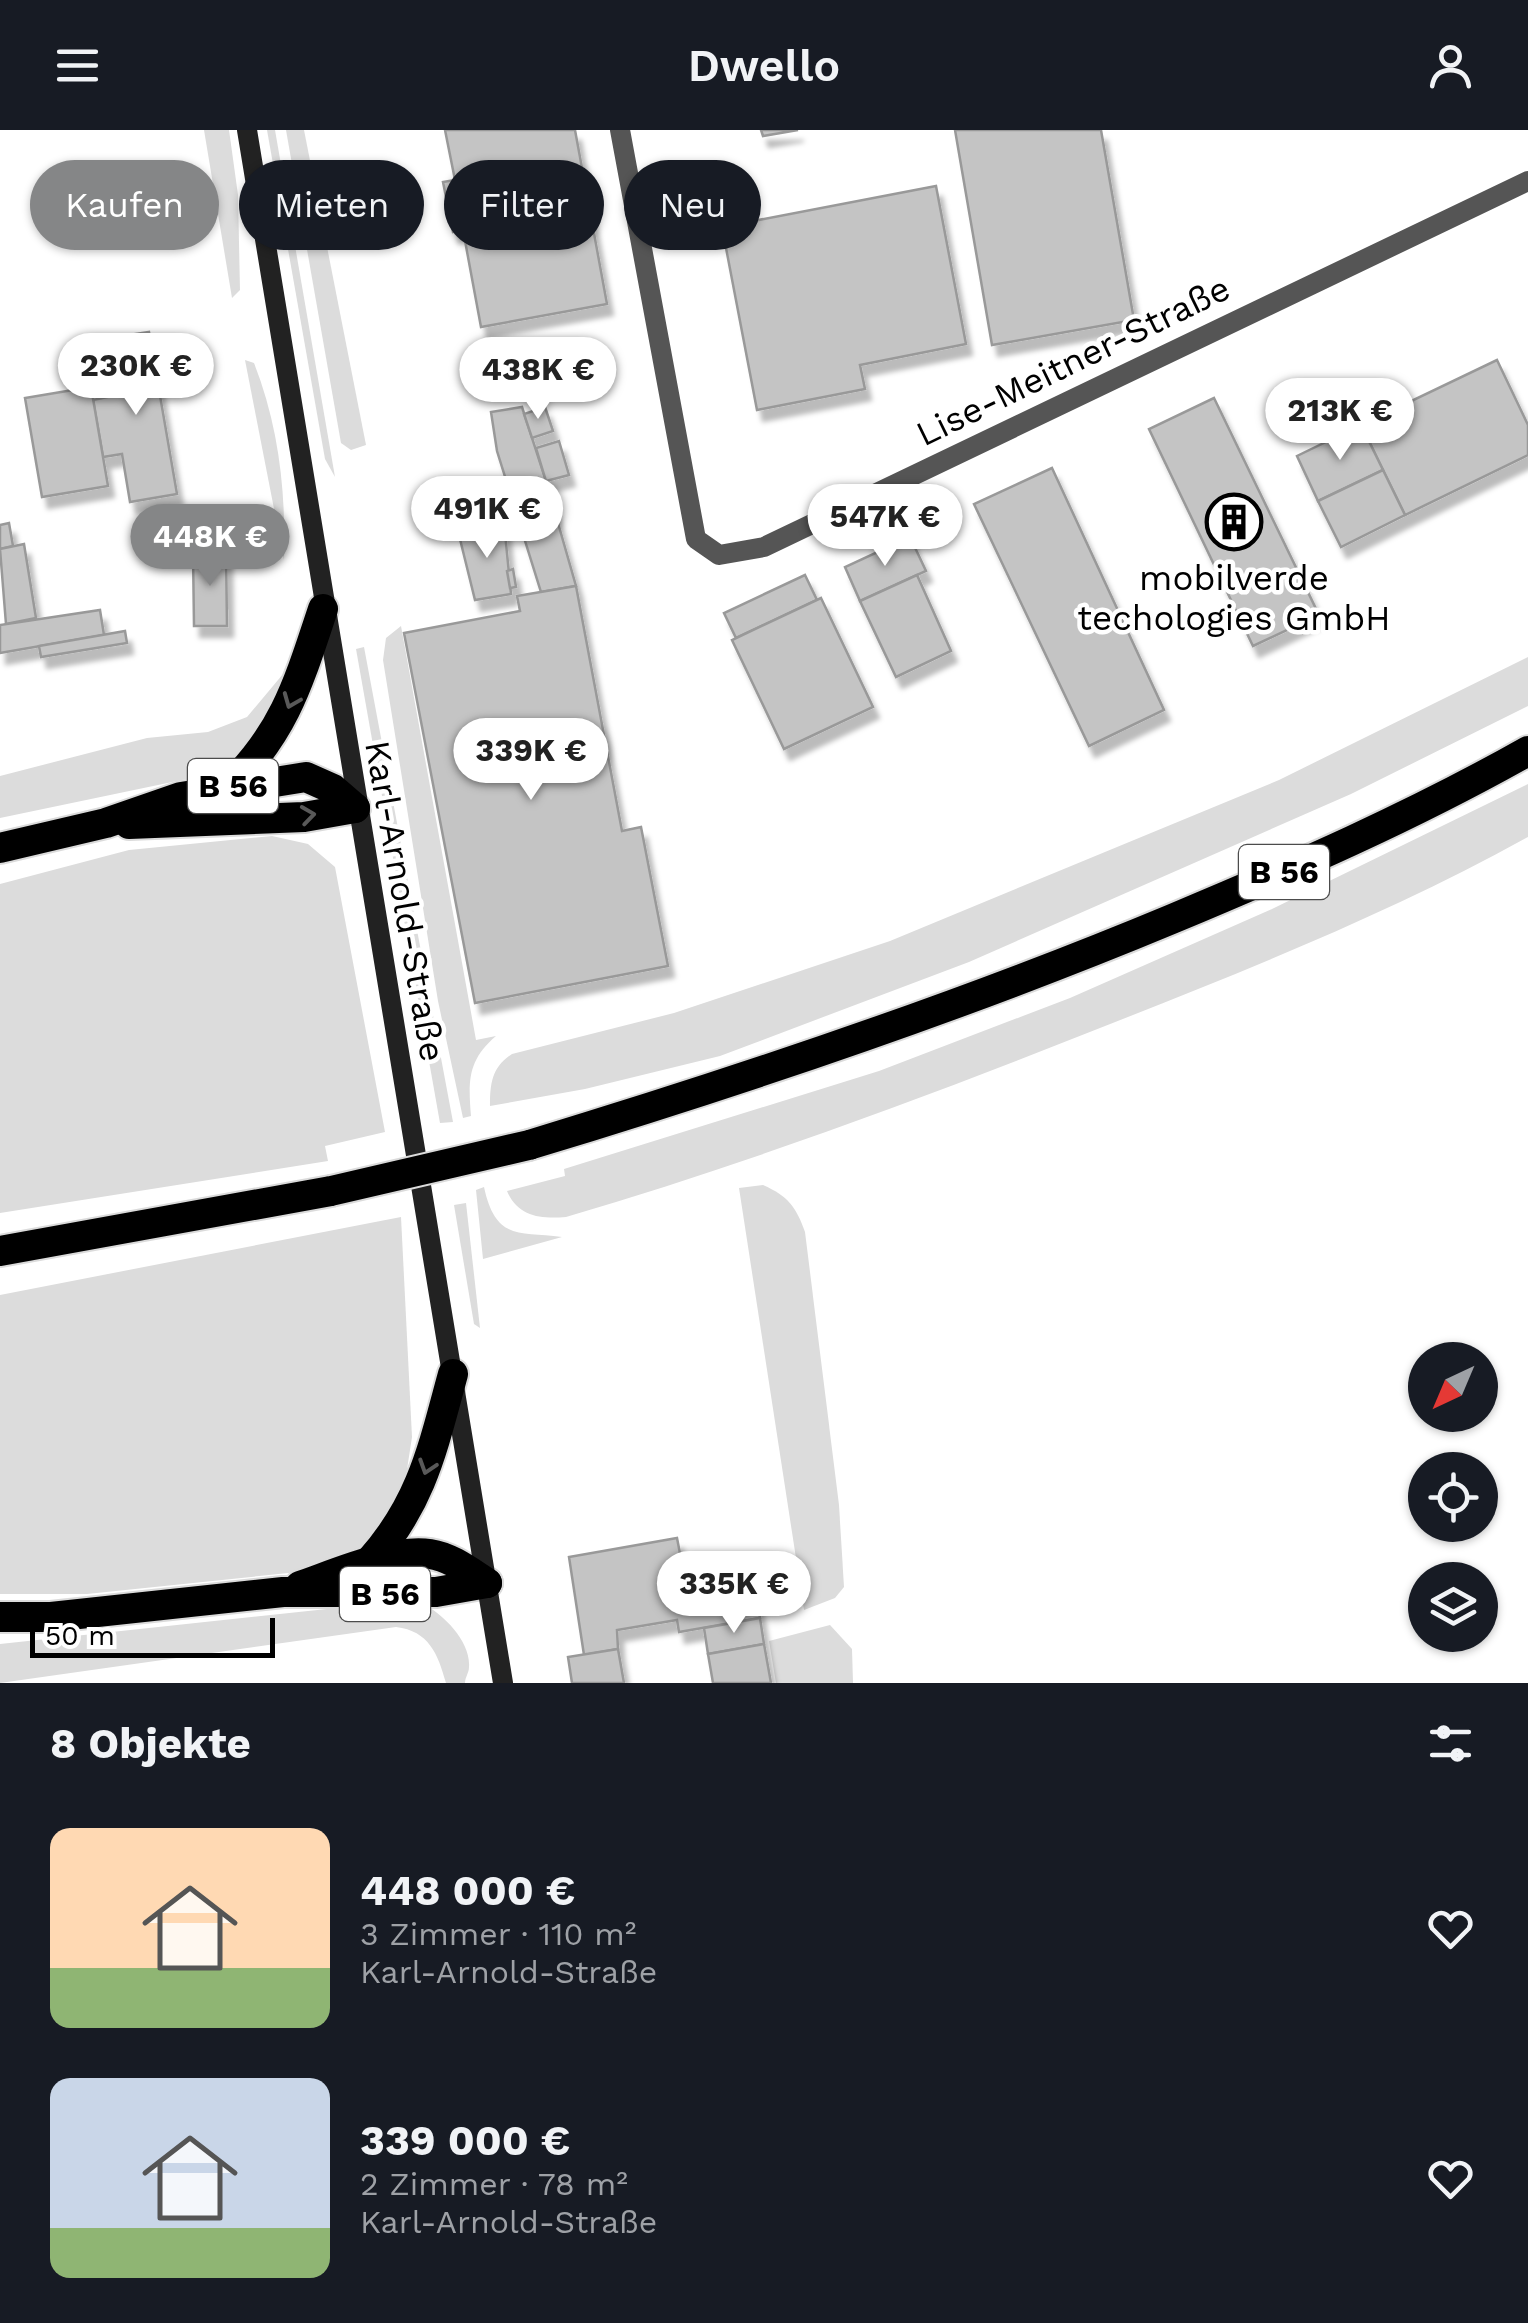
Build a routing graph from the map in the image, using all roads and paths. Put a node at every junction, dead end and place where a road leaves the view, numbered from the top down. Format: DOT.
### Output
graph roads {
  1 [pos="247,130"];
  2 [pos="620,130"];
  3 [pos="1528,181"];
  4 [pos="323,609"];
  5 [pos="1528,751"];
  6 [pos="229,786"];
  7 [pos="355,808"];
  8 [pos="106,824"];
  9 [pos="0,848"];
  10 [pos="0,1252"];
  11 [pos="452,1374"];
  12 [pos="370,1562"];
  13 [pos="486,1583"];
  14 [pos="283,1592"];
  15 [pos="0,1617"];
  16 [pos="503,1683"];
  1 -- 4 [label="main road, Karl-Arnold-Straße"];
  2 -- 3 [label="street, Lise-Meitner-Straße"];
  4 -- 6 [label="highway, B 56, one-way"];
  4 -- 7 [label="main road, Karl-Arnold-Straße"];
  5 -- 10 [label="highway, B 56, bridge"];
  6 -- 7 [label="highway, B 56"];
  6 -- 8 [label="highway, B 56"];
  8 -- 7 [label="highway, B 56, one-way"];
  7 -- 11 [label="main road, Karl-Arnold-Straße"];
  8 -- 9 [label="highway, B 56"];
  11 -- 12 [label="highway, B 56, one-way"];
  11 -- 13 [label="main road, Karl-Arnold-Straße"];
  12 -- 13 [label="highway, B 56"];
  12 -- 14 [label="highway, B 56"];
  13 -- 14 [label="highway, B 56"];
  13 -- 16 [label="main road, Karl-Arnold-Straße"];
  14 -- 15 [label="highway, B 56"];
}
